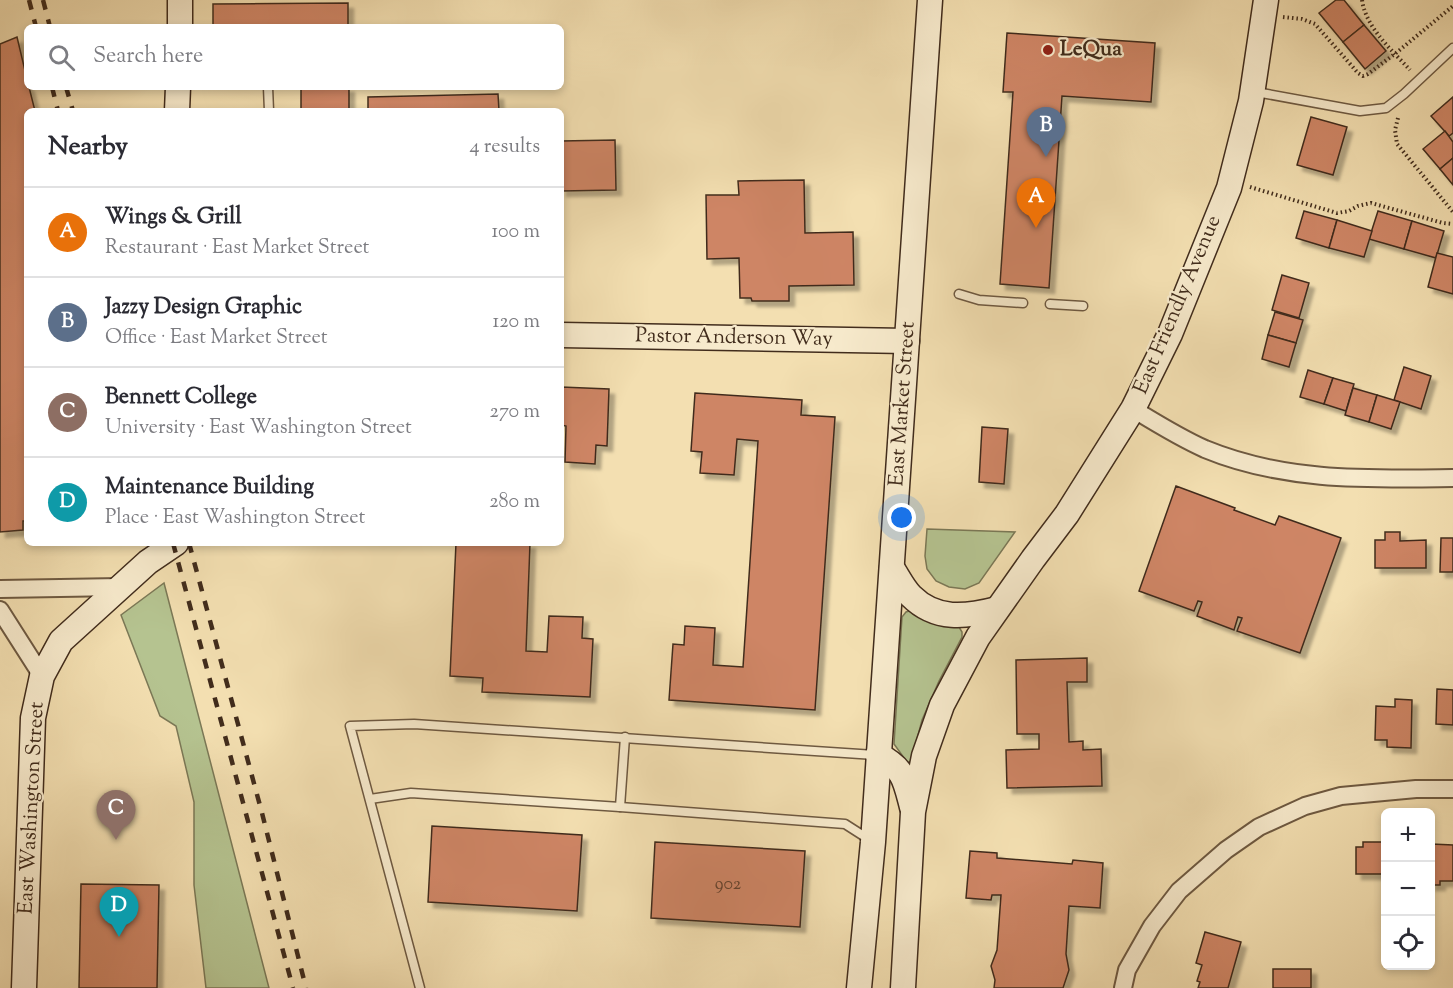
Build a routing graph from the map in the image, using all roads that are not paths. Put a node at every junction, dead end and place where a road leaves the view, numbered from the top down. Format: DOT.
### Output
graph roads {
  1 [pos="180,0"];
  2 [pos="930,0"];
  3 [pos="1265,8"];
  4 [pos="180,24"];
  5 [pos="1453,48"];
  6 [pos="178,90"];
  7 [pos="268,90"];
  8 [pos="1252,92"];
  9 [pos="177,108"];
  10 [pos="269,108"];
  11 [pos="959,294"];
  12 [pos="1023,303"];
  13 [pos="1050,304"];
  14 [pos="1083,306"];
  15 [pos="564,335"];
  16 [pos="908,341"];
  17 [pos="1133,409"];
  18 [pos="1453,478"];
  19 [pos="172,546"];
  20 [pos="892,568"];
  21 [pos="120,587"];
  22 [pos="0,589"];
  23 [pos="997,609"];
  24 [pos="0,610"];
  25 [pos="42,676"];
  26 [pos="625,737"];
  27 [pos="879,755"];
  28 [pos="1453,789"];
  29 [pos="370,800"];
  30 [pos="620,807"];
  31 [pos="913,812"];
  32 [pos="873,842"];
  33 [pos="24,988"];
  34 [pos="420,988"];
  35 [pos="859,988"];
  36 [pos="903,988"];
  37 [pos="1122,988"];
  1 -- 4 [label="main road"];
  2 -- 16 [label="main road, East Market Street"];
  3 -- 8 [label="main road, East Friendly Avenue"];
  5 -- 8 [label="lane"];
  6 -- 9 [label="main road"];
  7 -- 10 [label="lane"];
  8 -- 17 [label="main road, East Friendly Avenue"];
  11 -- 12 [label="lane"];
  13 -- 14 [label="lane"];
  15 -- 16 [label="main road, Pastor Anderson Way"];
  16 -- 20 [label="main road, East Market Street"];
  17 -- 18 [label="street"];
  17 -- 23 [label="main road, East Friendly Avenue"];
  19 -- 21 [label="main road, East Washington Street"];
  20 -- 23 [label="main road"];
  20 -- 27 [label="main road, East Market Street"];
  21 -- 22 [label="street"];
  21 -- 25 [label="main road, East Washington Street"];
  23 -- 31 [label="main road"];
  24 -- 25 [label="street"];
  25 -- 33 [label="main road, East Washington Street"];
  26 -- 27 [label="lane"];
  26 -- 29 [label="lane"];
  26 -- 30 [label="lane"];
  27 -- 31 [label="main road"];
  27 -- 32 [label="main road, East Market Street"];
  28 -- 37 [label="street"];
  29 -- 30 [label="lane"];
  29 -- 34 [label="lane"];
  30 -- 32 [label="lane"];
  31 -- 36 [label="main road"];
  32 -- 35 [label="main road, East Market Street"];
}
